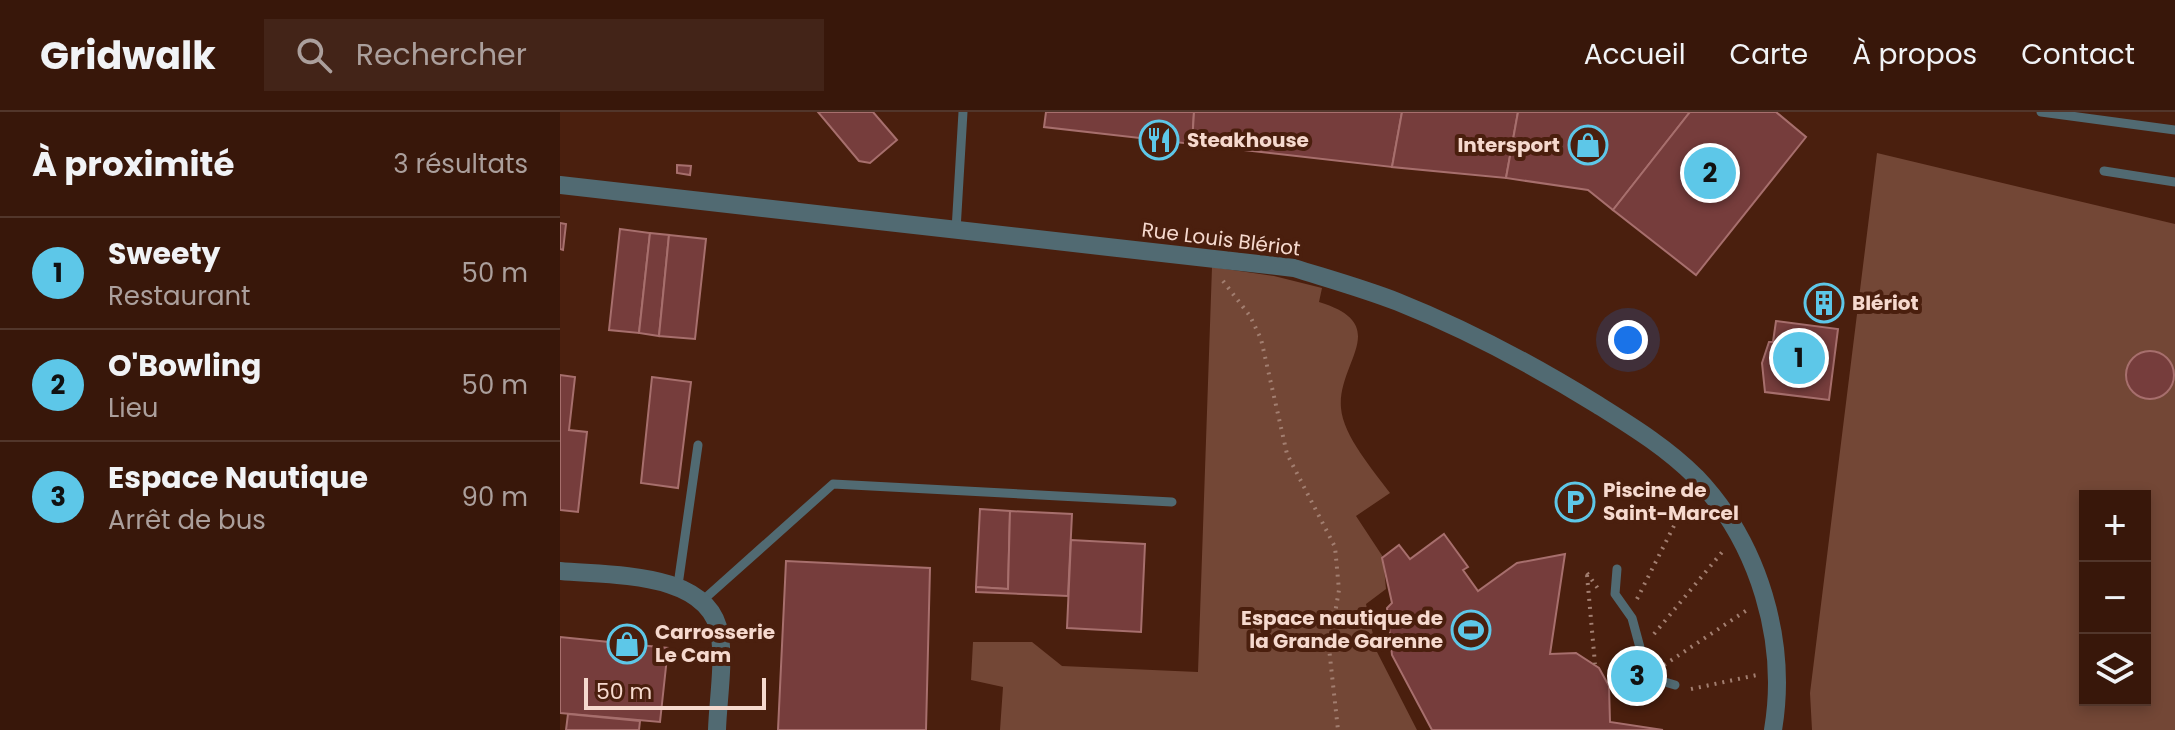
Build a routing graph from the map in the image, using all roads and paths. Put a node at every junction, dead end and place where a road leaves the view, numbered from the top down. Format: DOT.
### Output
graph roads {
  1 [pos="963,112"];
  2 [pos="2041,112"];
  3 [pos="2175,130"];
  4 [pos="2104,171"];
  5 [pos="2175,182"];
  6 [pos="560,185"];
  7 [pos="956,230"];
  8 [pos="1214,259"];
  9 [pos="698,445"];
  10 [pos="1698,479"];
  11 [pos="1172,502"];
  12 [pos="1736,533"];
  13 [pos="1617,569"];
  14 [pos="560,571"];
  15 [pos="1587,573"];
  16 [pos="678,585"];
  17 [pos="1766,597"];
  18 [pos="702,601"];
  19 [pos="1634,605"];
  20 [pos="1640,649"];
  21 [pos="1595,664"];
  22 [pos="1778,670"];
  23 [pos="1647,674"];
  24 [pos="1677,688"];
  25 [pos="717,730"];
  26 [pos="1338,730"];
  27 [pos="1773,730"];
  1 -- 7 [label="lane"];
  2 -- 3 [label="lane"];
  4 -- 5 [label="lane"];
  6 -- 7 [label="street, Rue Louis Blériot"];
  7 -- 8 [label="street, Rue Louis Blériot"];
  8 -- 10 [label="street, Rue Louis Blériot"];
  8 -- 26 [label="path"];
  9 -- 16 [label="lane"];
  10 -- 12 [label="street, Rue Louis Blériot"];
  10 -- 19 [label="path"];
  11 -- 18 [label="lane"];
  12 -- 17 [label="street, Rue Louis Blériot"];
  12 -- 20 [label="path"];
  13 -- 20 [label="lane"];
  14 -- 16 [label="street"];
  15 -- 21 [label="path"];
  16 -- 18 [label="street"];
  17 -- 22 [label="street, Rue Louis Blériot"];
  17 -- 23 [label="path"];
  18 -- 25 [label="street"];
  20 -- 23 [label="lane"];
  22 -- 24 [label="path"];
  22 -- 27 [label="street, Rue Louis Blériot"];
  23 -- 24 [label="lane"];
}
